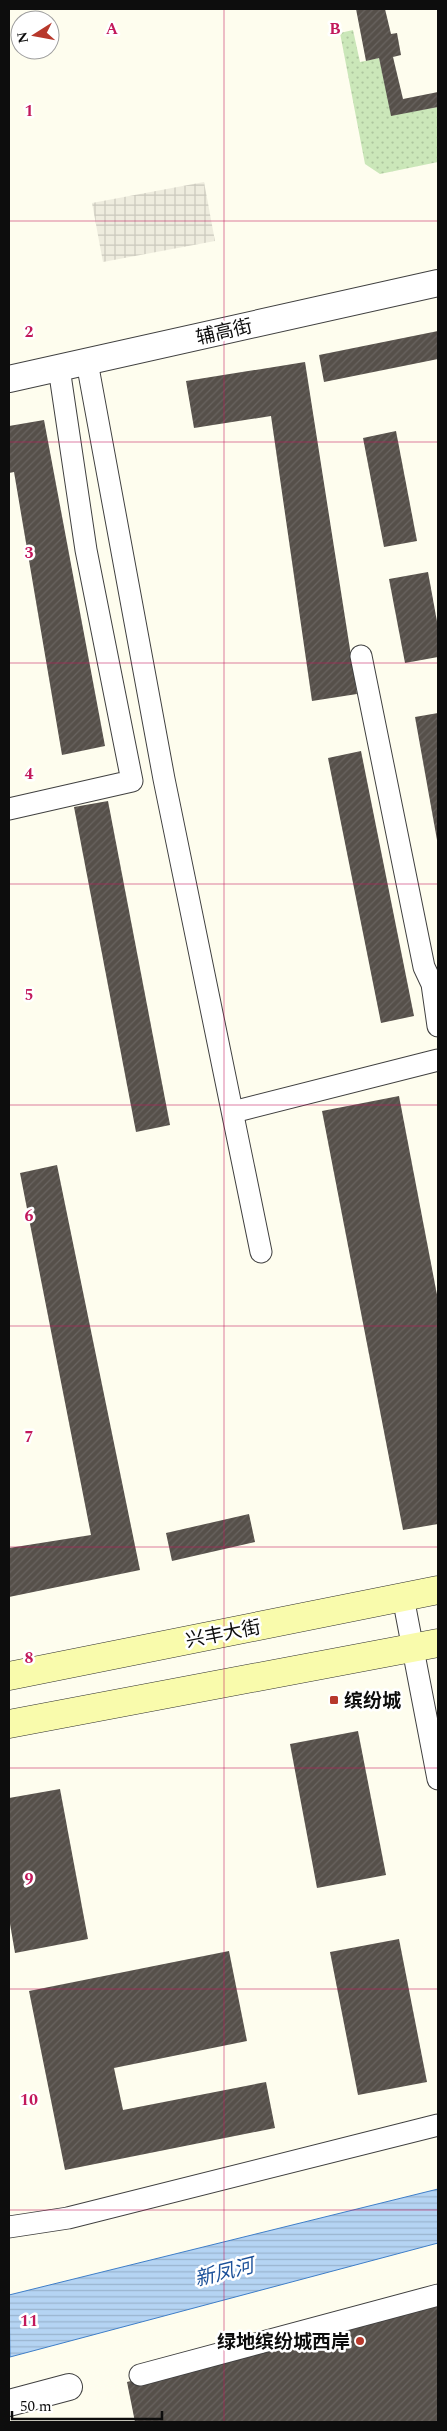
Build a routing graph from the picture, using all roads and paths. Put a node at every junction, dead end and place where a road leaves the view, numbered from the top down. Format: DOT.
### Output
graph roads {
  1 [pos="438,283"];
  2 [pos="87,362"];
  3 [pos="59,368"];
  4 [pos="9,379"];
  5 [pos="361,656"];
  6 [pos="9,809"];
  7 [pos="435,983"];
  8 [pos="438,1026"];
  9 [pos="438,1060"];
  10 [pos="233,1112"];
  11 [pos="261,1252"];
  12 [pos="438,1590"];
  13 [pos="403,1597"];
  14 [pos="438,1643"];
  15 [pos="412,1649"];
  16 [pos="9,1676"];
  17 [pos="9,1724"];
  18 [pos="438,1780"];
  19 [pos="438,2125"];
  20 [pos="9,2227"];
  21 [pos="438,2295"];
  22 [pos="140,2375"];
  23 [pos="69,2388"];
  24 [pos="9,2403"];
  1 -- 2 [label="street, 辅高街"];
  2 -- 3 [label="street, 辅高街"];
  2 -- 10 [label="street"];
  3 -- 4 [label="street, 辅高街"];
  3 -- 6 [label="street"];
  5 -- 7 [label="street"];
  7 -- 8 [label="street"];
  9 -- 10 [label="street"];
  10 -- 11 [label="street"];
  12 -- 13 [label="main road, 兴丰大街"];
  13 -- 15 [label="street"];
  13 -- 16 [label="main road, 兴丰大街"];
  14 -- 15 [label="main road"];
  15 -- 17 [label="main road"];
  15 -- 18 [label="street"];
  19 -- 20 [label="street"];
  21 -- 22 [label="street"];
  23 -- 24 [label="street"];
}
